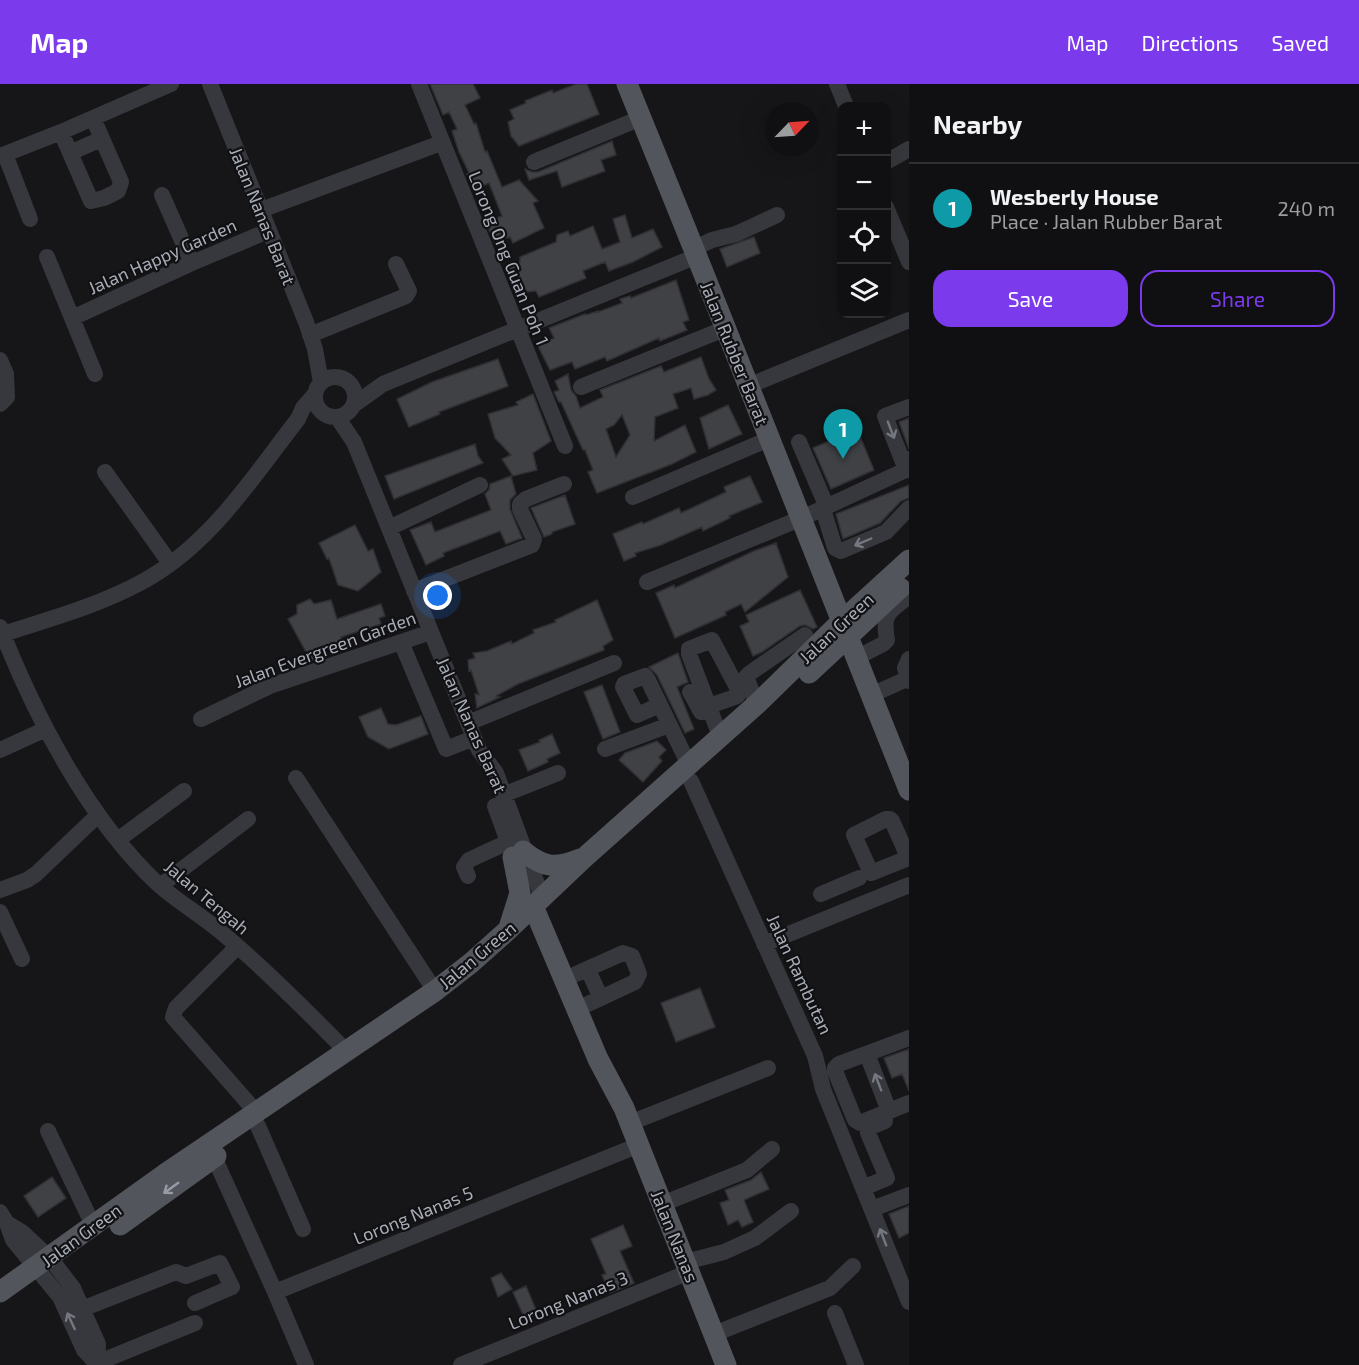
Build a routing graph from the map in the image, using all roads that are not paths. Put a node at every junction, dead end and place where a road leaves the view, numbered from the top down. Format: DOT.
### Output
graph roads {
  1 [pos="171,84"];
  2 [pos="210,84"];
  3 [pos="419,84"];
  4 [pos="627,84"];
  5 [pos="837,84"];
  6 [pos="844,102"];
  7 [pos="93,118"];
  8 [pos="641,118"];
  9 [pos="61,132"];
  10 [pos="101,139"];
  11 [pos="441,143"];
  12 [pos="909,149"];
  13 [pos="70,153"];
  14 [pos="2,155"];
  15 [pos="891,159"];
  16 [pos="534,162"];
  17 [pos="162,195"];
  18 [pos="261,210"];
  19 [pos="888,210"];
  20 [pos="777,216"];
  21 [pos="30,219"];
  22 [pos="268,231"];
  23 [pos="905,240"];
  24 [pos="695,253"];
  25 [pos="46,257"];
  26 [pos="909,262"];
  27 [pos="192,263"];
  28 [pos="396,264"];
  29 [pos="72,318"];
  30 [pos="909,320"];
  31 [pos="724,329"];
  32 [pos="517,330"];
  33 [pos="313,342"];
  34 [pos="0,360"];
  35 [pos="95,374"];
  36 [pos="343,379"];
  37 [pos="382,384"];
  38 [pos="748,386"];
  39 [pos="581,387"];
  40 [pos="318,388"];
  41 [pos="0,404"];
  42 [pos="353,406"];
  43 [pos="909,407"];
  44 [pos="329,415"];
  45 [pos="298,419"];
  46 [pos="769,439"];
  47 [pos="354,442"];
  48 [pos="799,442"];
  49 [pos="565,446"];
  50 [pos="907,465"];
  51 [pos="105,472"];
  52 [pos="875,476"];
  53 [pos="564,484"];
  54 [pos="480,485"];
  55 [pos="633,497"];
  56 [pos="823,503"];
  57 [pos="909,508"];
  58 [pos="800,513"];
  59 [pos="389,528"];
  60 [pos="909,560"];
  61 [pos="170,563"];
  62 [pos="909,579"];
  63 [pos="647,582"];
  64 [pos="414,591"];
  65 [pos="909,596"];
  66 [pos="844,629"];
  67 [pos="1,630"];
  68 [pos="431,632"];
  69 [pos="805,635"];
  70 [pos="401,642"];
  71 [pos="856,658"];
  72 [pos="909,659"];
  73 [pos="6,661"];
  74 [pos="614,663"];
  75 [pos="909,679"];
  76 [pos="690,692"];
  77 [pos="871,695"];
  78 [pos="757,704"];
  79 [pos="660,705"];
  80 [pos="201,719"];
  81 [pos="669,725"];
  82 [pos="46,729"];
  83 [pos="720,736"];
  84 [pos="474,737"];
  85 [pos="0,750"];
  86 [pos="605,750"];
  87 [pos="558,773"];
  88 [pos="690,773"];
  89 [pos="296,778"];
  90 [pos="909,790"];
  91 [pos="184,791"];
  92 [pos="503,795"];
  93 [pos="98,815"];
  94 [pos="248,819"];
  95 [pos="119,839"];
  96 [pos="515,850"];
  97 [pos="585,857"];
  98 [pos="468,876"];
  99 [pos="909,885"];
  100 [pos="160,886"];
  101 [pos="0,890"];
  102 [pos="821,894"];
  103 [pos="859,905"];
  104 [pos="540,907"];
  105 [pos="0,912"];
  106 [pos="509,929"];
  107 [pos="764,944"];
  108 [pos="237,947"];
  109 [pos="22,959"];
  110 [pos="582,972"];
  111 [pos="435,991"];
  112 [pos="594,1001"];
  113 [pos="909,1029"];
  114 [pos="909,1038"];
  115 [pos="879,1041"];
  116 [pos="346,1051"];
  117 [pos="867,1054"];
  118 [pos="768,1068"];
  119 [pos="909,1103"];
  120 [pos="909,1110"];
  121 [pos="889,1111"];
  122 [pos="627,1115"];
  123 [pos="257,1119"];
  124 [pos="48,1131"];
  125 [pos="639,1145"];
  126 [pos="772,1149"];
  127 [pos="214,1158"];
  128 [pos="863,1188"];
  129 [pos="909,1195"];
  130 [pos="662,1204"];
  131 [pos="872,1209"];
  132 [pos="791,1211"];
  133 [pos="4,1217"];
  134 [pos="94,1227"];
  135 [pos="303,1229"];
  136 [pos="901,1262"];
  137 [pos="853,1266"];
  138 [pos="687,1267"];
  139 [pos="47,1268"];
  140 [pos="0,1292"];
  141 [pos="275,1292"];
  142 [pos="909,1302"];
  143 [pos="195,1303"];
  144 [pos="0,1309"];
  145 [pos="82,1309"];
  146 [pos="836,1313"];
  147 [pos="195,1323"];
  148 [pos="714,1334"];
  149 [pos="720,1363"];
  150 [pos="98,1364"];
  151 [pos="306,1365"];
  152 [pos="461,1365"];
  153 [pos="856,1365"];
  1 -- 7 [label="street"];
  2 -- 18 [label="street, Jalan Nanas Barat"];
  3 -- 11 [label="street, Lorong Ong Guan Poh 1"];
  4 -- 8 [label="main road, Jalan Rubber Barat"];
  5 -- 6 [label="street"];
  7 -- 9 [label="street"];
  7 -- 10 [label="street"];
  8 -- 16 [label="street"];
  8 -- 24 [label="main road, Jalan Rubber Barat"];
  9 -- 13 [label="street"];
  9 -- 14 [label="street"];
  10 -- 13 [label="street"];
  10 -- 13 [label="street"];
  11 -- 18 [label="street"];
  11 -- 32 [label="street, Lorong Ong Guan Poh 1"];
  12 -- 15 [label="street"];
  14 -- 21 [label="street"];
  17 -- 27 [label="street"];
  18 -- 22 [label="street, Jalan Nanas Barat"];
  19 -- 23 [label="street"];
  20 -- 24 [label="street"];
  22 -- 27 [label="street, Jalan Happy Garden"];
  22 -- 33 [label="street, Jalan Nanas Barat"];
  23 -- 26 [label="street"];
  24 -- 31 [label="main road, Jalan Rubber Barat"];
  24 -- 32 [label="street"];
  25 -- 29 [label="street, Jalan Happy Garden"];
  27 -- 29 [label="street, Jalan Happy Garden"];
  28 -- 33 [label="street"];
  29 -- 35 [label="street, Jalan Happy Garden"];
  30 -- 38 [label="street"];
  31 -- 38 [label="main road, Jalan Rubber Barat"];
  31 -- 39 [label="street"];
  32 -- 37 [label="street"];
  32 -- 49 [label="street, Lorong Ong Guan Poh 1"];
  33 -- 36 [label="street, Jalan Nanas Barat"];
  33 -- 40 [label="street, Jalan Nanas Barat"];
  34 -- 41 [label="street"];
  36 -- 37 [label="street"];
  36 -- 40 [label="street"];
  36 -- 42 [label="street"];
  37 -- 42 [label="street"];
  38 -- 46 [label="main road, Jalan Rubber Barat"];
  40 -- 44 [label="street"];
  40 -- 45 [label="street"];
  42 -- 44 [label="street"];
  42 -- 47 [label="street, Jalan Nanas Barat"];
  43 -- 50 [label="street, one-way"];
  44 -- 45 [label="street"];
  44 -- 47 [label="street, Jalan Nanas Barat"];
  45 -- 61 [label="street"];
  46 -- 55 [label="street"];
  46 -- 58 [label="main road, Jalan Rubber Barat"];
  47 -- 59 [label="street, Jalan Nanas Barat"];
  48 -- 56 [label="street"];
  50 -- 56 [label="street"];
  51 -- 61 [label="street"];
  52 -- 56 [label="street"];
  53 -- 64 [label="street"];
  54 -- 59 [label="street"];
  57 -- 56 [label="street, one-way"];
  56 -- 58 [label="street"];
  58 -- 63 [label="street"];
  58 -- 66 [label="main road, Jalan Rubber Barat"];
  59 -- 64 [label="street, Jalan Nanas Barat"];
  60 -- 66 [label="main road, Jalan Green"];
  61 -- 67 [label="street"];
  62 -- 66 [label="main road, Jalan Green"];
  64 -- 68 [label="street, Jalan Nanas Barat"];
  65 -- 71 [label="street"];
  66 -- 71 [label="main road, Jalan Rubber Barat"];
  66 -- 78 [label="main road, Jalan Green"];
  66 -- 88 [label="main road, Jalan Green"];
  67 -- 73 [label="street, Jalan Tengah"];
  68 -- 70 [label="street, Jalan Evergreen Garden"];
  68 -- 84 [label="street, Jalan Nanas Barat"];
  69 -- 78 [label="street"];
  70 -- 80 [label="street, Jalan Evergreen Garden"];
  70 -- 84 [label="street"];
  71 -- 77 [label="main road, Jalan Rubber Barat"];
  72 -- 75 [label="street"];
  73 -- 82 [label="street, Jalan Tengah"];
  74 -- 84 [label="street"];
  75 -- 77 [label="street"];
  76 -- 83 [label="street"];
  77 -- 90 [label="main road, Jalan Rubber Barat"];
  78 -- 83 [label="main road, Jalan Green"];
  79 -- 81 [label="street, Jalan Rambutan"];
  81 -- 86 [label="street"];
  81 -- 88 [label="street, Jalan Rambutan"];
  82 -- 85 [label="street"];
  82 -- 93 [label="street, Jalan Tengah"];
  83 -- 88 [label="main road, Jalan Green"];
  84 -- 92 [label="street, Jalan Nanas Barat"];
  84 -- 96 [label="street"];
  87 -- 92 [label="street"];
  88 -- 97 [label="main road, Jalan Green"];
  88 -- 104 [label="main road, Jalan Green"];
  88 -- 107 [label="street, Jalan Rambutan"];
  89 -- 111 [label="street"];
  91 -- 95 [label="street"];
  92 -- 96 [label="street, Jalan Nanas Barat"];
  93 -- 95 [label="street, Jalan Tengah"];
  93 -- 101 [label="street"];
  94 -- 100 [label="street"];
  95 -- 100 [label="street, Jalan Tengah"];
  96 -- 97 [label="main road"];
  96 -- 98 [label="street"];
  96 -- 104 [label="street"];
  96 -- 106 [label="main road"];
  97 -- 104 [label="main road, Jalan Green"];
  99 -- 103 [label="street"];
  100 -- 108 [label="street, Jalan Tengah"];
  102 -- 103 [label="street"];
  103 -- 107 [label="street"];
  104 -- 106 [label="main road, Jalan Green"];
  104 -- 110 [label="main road, Jalan Nanas"];
  104 -- 122 [label="main road, Jalan Nanas"];
  104 -- 123 [label="main road, Jalan Green"];
  105 -- 109 [label="street"];
  106 -- 111 [label="main road, Jalan Green"];
  107 -- 128 [label="street, Jalan Rambutan"];
  108 -- 116 [label="street, Jalan Tengah"];
  108 -- 123 [label="street"];
  110 -- 112 [label="main road, Jalan Nanas"];
  110 -- 112 [label="street"];
  111 -- 116 [label="main road, Jalan Green"];
  112 -- 122 [label="main road, Jalan Nanas"];
  113 -- 115 [label="street"];
  114 -- 117 [label="street"];
  116 -- 123 [label="main road, Jalan Green"];
  121 -- 117 [label="street, one-way"];
  117 -- 121 [label="street"];
  118 -- 122 [label="street"];
  119 -- 121 [label="street"];
  120 -- 128 [label="street"];
  122 -- 125 [label="main road, Jalan Nanas"];
  123 -- 127 [label="main road, Jalan Green"];
  123 -- 134 [label="main road, Jalan Green"];
  123 -- 135 [label="street"];
  124 -- 134 [label="street"];
  125 -- 130 [label="main road, Jalan Nanas"];
  125 -- 141 [label="street, Lorong Nanas 5"];
  126 -- 130 [label="street"];
  127 -- 139 [label="main road, Jalan Green, one-way"];
  127 -- 141 [label="street"];
  128 -- 131 [label="street, Jalan Rambutan"];
  129 -- 131 [label="street"];
  130 -- 138 [label="main road, Jalan Nanas"];
  136 -- 131 [label="street, Jalan Rambutan, one-way"];
  132 -- 138 [label="street, Lorong Nanas 3"];
  133 -- 139 [label="street"];
  134 -- 139 [label="main road, Jalan Green"];
  136 -- 142 [label="street, Jalan Rambutan"];
  137 -- 148 [label="street"];
  138 -- 148 [label="main road, Jalan Nanas"];
  138 -- 152 [label="street, Lorong Nanas 3"];
  139 -- 140 [label="main road, Jalan Green"];
  139 -- 144 [label="main road, Jalan Green"];
  139 -- 145 [label="street"];
  150 -- 139 [label="street, one-way"];
  141 -- 151 [label="street"];
  143 -- 145 [label="street"];
  145 -- 150 [label="street"];
  146 -- 153 [label="street"];
  147 -- 150 [label="street"];
  148 -- 149 [label="main road, Jalan Nanas"];
}
